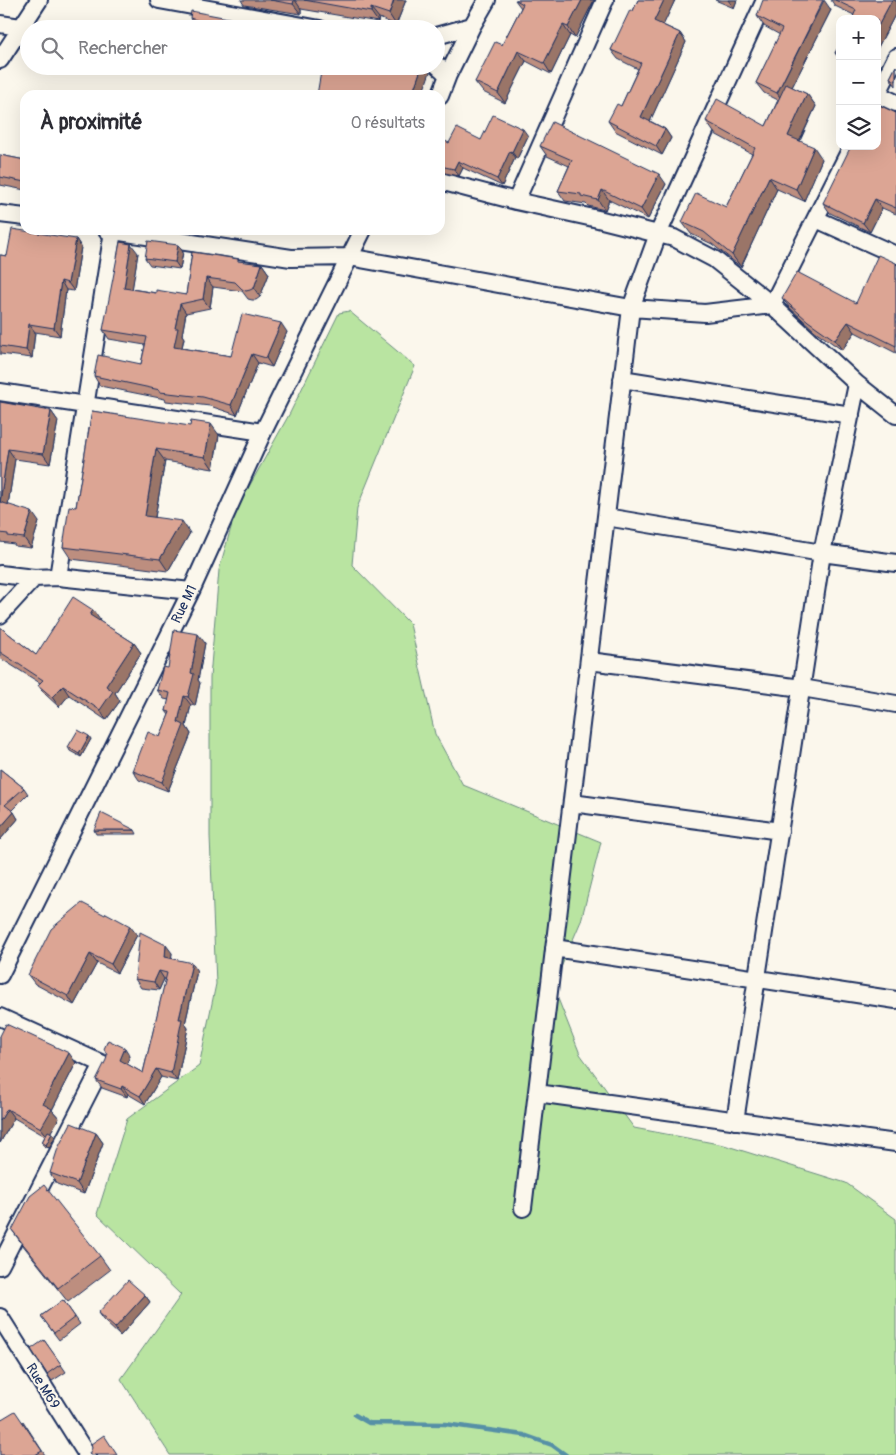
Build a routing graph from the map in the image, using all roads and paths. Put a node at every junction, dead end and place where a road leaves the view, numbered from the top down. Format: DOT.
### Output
graph roads {
  1 [pos="39,0"];
  2 [pos="160,0"];
  3 [pos="487,0"];
  4 [pos="605,0"];
  5 [pos="765,0"];
  6 [pos="26,20"];
  7 [pos="270,20"];
  8 [pos="0,24"];
  9 [pos="472,26"];
  10 [pos="20,27"];
  11 [pos="20,30"];
  12 [pos="445,34"];
  13 [pos="896,57"];
  14 [pos="0,60"];
  15 [pos="445,72"];
  16 [pos="448,75"];
  17 [pos="881,86"];
  18 [pos="442,90"];
  19 [pos="881,96"];
  20 [pos="896,103"];
  21 [pos="850,150"];
  22 [pos="445,182"];
  23 [pos="516,201"];
  24 [pos="0,214"];
  25 [pos="20,216"];
  26 [pos="816,219"];
  27 [pos="658,234"];
  28 [pos="109,235"];
  29 [pos="142,235"];
  30 [pos="360,235"];
  31 [pos="896,255"];
  32 [pos="349,256"];
  33 [pos="772,305"];
  34 [pos="631,308"];
  35 [pos="622,379"];
  36 [pos="857,384"];
  37 [pos="0,392"];
  38 [pos="86,405"];
  39 [pos="851,415"];
  40 [pos="896,415"];
  41 [pos="263,432"];
  42 [pos="606,517"];
  43 [pos="822,553"];
  44 [pos="896,563"];
  45 [pos="0,574"];
  46 [pos="58,577"];
  47 [pos="34,578"];
  48 [pos="191,591"];
  49 [pos="0,615"];
  50 [pos="589,660"];
  51 [pos="802,688"];
  52 [pos="896,704"];
  53 [pos="572,803"];
  54 [pos="780,831"];
  55 [pos="554,948"];
  56 [pos="0,975"];
  57 [pos="757,979"];
  58 [pos="895,994"];
  59 [pos="0,1017"];
  60 [pos="537,1093"];
  61 [pos="735,1121"];
  62 [pos="896,1143"];
  63 [pos="523,1208"];
  64 [pos="0,1266"];
  65 [pos="0,1317"];
  66 [pos="87,1455"];
  1 -- 6 [label="street"];
  2 -- 7 [label="street"];
  3 -- 9 [label="street"];
  4 -- 23 [label="street"];
  5 -- 27 [label="street"];
  8 -- 10 [label="street"];
  9 -- 12 [label="street"];
  9 -- 16 [label="street"];
  11 -- 14 [label="street"];
  13 -- 17 [label="street"];
  15 -- 16 [label="street"];
  16 -- 18 [label="street"];
  19 -- 20 [label="street"];
  21 -- 26 [label="street"];
  22 -- 23 [label="street"];
  23 -- 27 [label="street"];
  24 -- 25 [label="street"];
  26 -- 31 [label="street"];
  26 -- 33 [label="street"];
  27 -- 33 [label="street"];
  27 -- 34 [label="street"];
  28 -- 38 [label="street"];
  29 -- 32 [label="street"];
  30 -- 32 [label="street, Rue M1"];
  32 -- 34 [label="street"];
  32 -- 41 [label="street, Rue M1"];
  33 -- 34 [label="street"];
  33 -- 36 [label="street"];
  34 -- 35 [label="street"];
  35 -- 39 [label="street"];
  35 -- 42 [label="street"];
  36 -- 39 [label="street"];
  36 -- 40 [label="street"];
  37 -- 38 [label="street"];
  38 -- 41 [label="street"];
  38 -- 46 [label="street"];
  39 -- 43 [label="street"];
  41 -- 48 [label="street, Rue M1"];
  42 -- 43 [label="street"];
  42 -- 50 [label="street"];
  43 -- 44 [label="street"];
  43 -- 51 [label="street"];
  45 -- 47 [label="street"];
  46 -- 47 [label="street"];
  46 -- 48 [label="street"];
  47 -- 49 [label="street"];
  48 -- 56 [label="street, Rue M1"];
  50 -- 51 [label="street"];
  50 -- 53 [label="street"];
  51 -- 52 [label="street"];
  51 -- 54 [label="street"];
  53 -- 54 [label="street"];
  53 -- 55 [label="street"];
  54 -- 57 [label="street"];
  55 -- 57 [label="street"];
  55 -- 60 [label="street"];
  57 -- 58 [label="street"];
  57 -- 61 [label="street"];
  59 -- 64 [label="street"];
  60 -- 61 [label="street"];
  60 -- 63 [label="street"];
  61 -- 62 [label="street"];
  65 -- 66 [label="street, Rue M69"];
}
